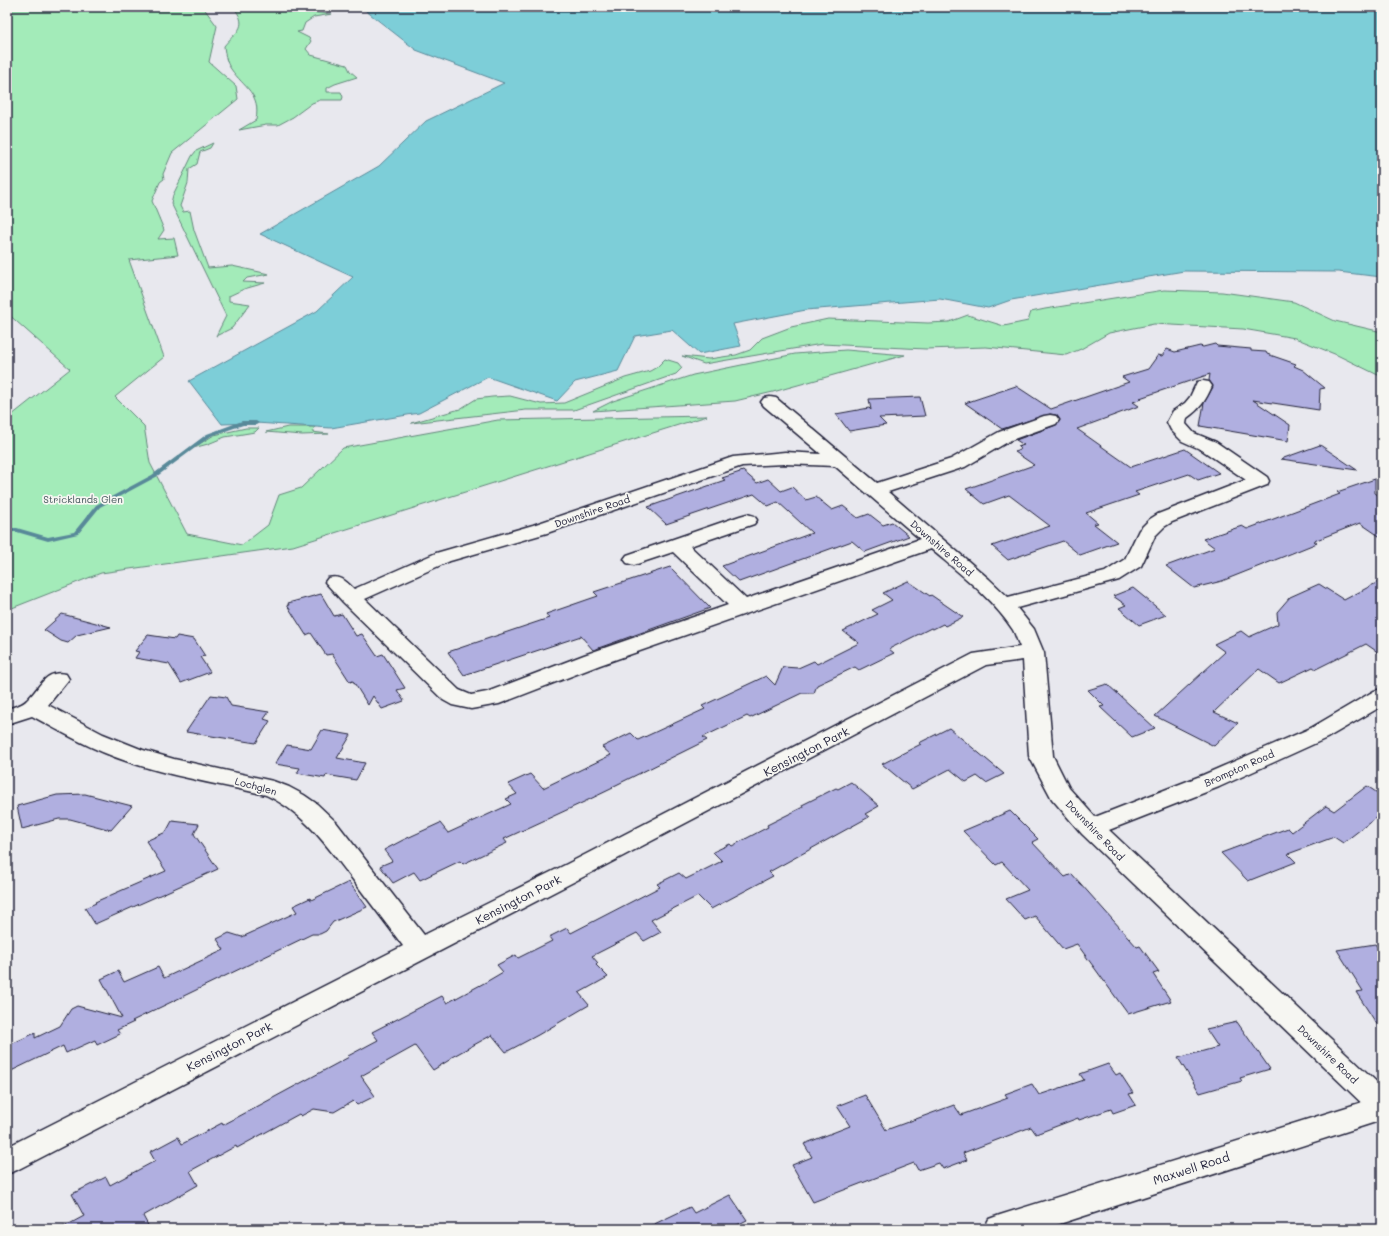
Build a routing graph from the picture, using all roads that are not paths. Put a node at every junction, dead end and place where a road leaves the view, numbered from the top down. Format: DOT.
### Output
graph roads {
  1 [pos="1203,386"];
  2 [pos="770,402"];
  3 [pos="1050,420"];
  4 [pos="841,461"];
  5 [pos="874,490"];
  6 [pos="747,520"];
  7 [pos="934,540"];
  8 [pos="676,544"];
  9 [pos="634,559"];
  10 [pos="335,582"];
  11 [pos="350,598"];
  12 [pos="1004,605"];
  13 [pos="742,607"];
  14 [pos="1033,653"];
  15 [pos="58,679"];
  16 [pos="1382,696"];
  17 [pos="34,707"];
  18 [pos="7,717"];
  19 [pos="1091,828"];
  20 [pos="420,948"];
  21 [pos="1382,1105"];
  22 [pos="1382,1108"];
  23 [pos="7,1161"];
  24 [pos="1000,1229"];
  1 -- 12 [label="street"];
  2 -- 4 [label="street, Downshire Road"];
  3 -- 5 [label="street"];
  4 -- 5 [label="street, Downshire Road"];
  4 -- 11 [label="street, Downshire Road"];
  5 -- 7 [label="street, Downshire Road"];
  6 -- 8 [label="street"];
  7 -- 12 [label="street, Downshire Road"];
  7 -- 13 [label="street"];
  8 -- 9 [label="street"];
  8 -- 13 [label="street"];
  10 -- 11 [label="street"];
  11 -- 13 [label="street"];
  12 -- 14 [label="street, Downshire Road"];
  14 -- 19 [label="street, Downshire Road"];
  14 -- 20 [label="street, Kensington Park"];
  15 -- 17 [label="street"];
  16 -- 19 [label="street, Brompton Road"];
  17 -- 18 [label="street"];
  17 -- 20 [label="street, Lochglen"];
  19 -- 21 [label="street, Downshire Road"];
  20 -- 23 [label="street, Kensington Park"];
  22 -- 24 [label="street, Maxwell Road"];
}
